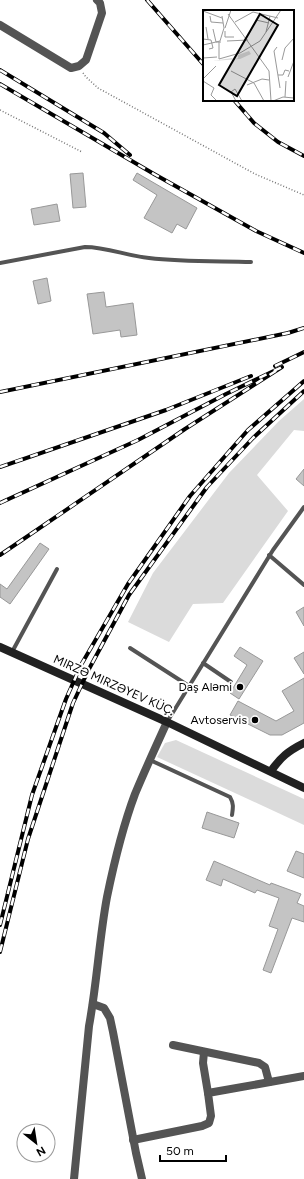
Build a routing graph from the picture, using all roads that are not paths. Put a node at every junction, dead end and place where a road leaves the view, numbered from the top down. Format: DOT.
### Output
graph roads {
  1 [pos="97,0"];
  2 [pos="0,25"];
  3 [pos="251,262"];
  4 [pos="0,263"];
  5 [pos="304,507"];
  6 [pos="269,555"];
  7 [pos="57,569"];
  8 [pos="304,585"];
  9 [pos="0,647"];
  10 [pos="130,648"];
  11 [pos="12,653"];
  12 [pos="203,663"];
  13 [pos="231,682"];
  14 [pos="189,686"];
  15 [pos="167,722"];
  16 [pos="304,743"];
  17 [pos="150,760"];
  18 [pos="270,771"];
  19 [pos="304,788"];
  20 [pos="232,815"];
  21 [pos="93,1004"];
  22 [pos="173,1045"];
  23 [pos="204,1052"];
  24 [pos="304,1076"];
  25 [pos="269,1082"];
  26 [pos="208,1093"];
  27 [pos="133,1140"];
  28 [pos="74,1179"];
  29 [pos="142,1179"];
  1 -- 2 [label="street"];
  3 -- 4 [label="lane"];
  5 -- 6 [label="lane"];
  6 -- 8 [label="lane"];
  6 -- 12 [label="lane"];
  7 -- 11 [label="lane"];
  9 -- 11 [label="main road, MIRZƏ MIRZƏYEV KÜÇ."];
  10 -- 14 [label="lane"];
  11 -- 15 [label="main road, MIRZƏ MIRZƏYEV KÜÇ."];
  12 -- 13 [label="lane"];
  12 -- 14 [label="lane"];
  14 -- 15 [label="lane"];
  15 -- 17 [label="street"];
  15 -- 18 [label="main road, MIRZƏ MIRZƏYEV KÜÇ."];
  16 -- 18 [label="main road"];
  17 -- 20 [label="lane"];
  17 -- 21 [label="street"];
  18 -- 19 [label="main road, MIRZƏ MIRZƏYEV KÜÇ."];
  21 -- 27 [label="street"];
  21 -- 28 [label="street"];
  22 -- 23 [label="street"];
  23 -- 25 [label="street"];
  23 -- 26 [label="street"];
  24 -- 25 [label="street"];
  25 -- 26 [label="street"];
  26 -- 27 [label="street"];
  27 -- 29 [label="street"];
}
